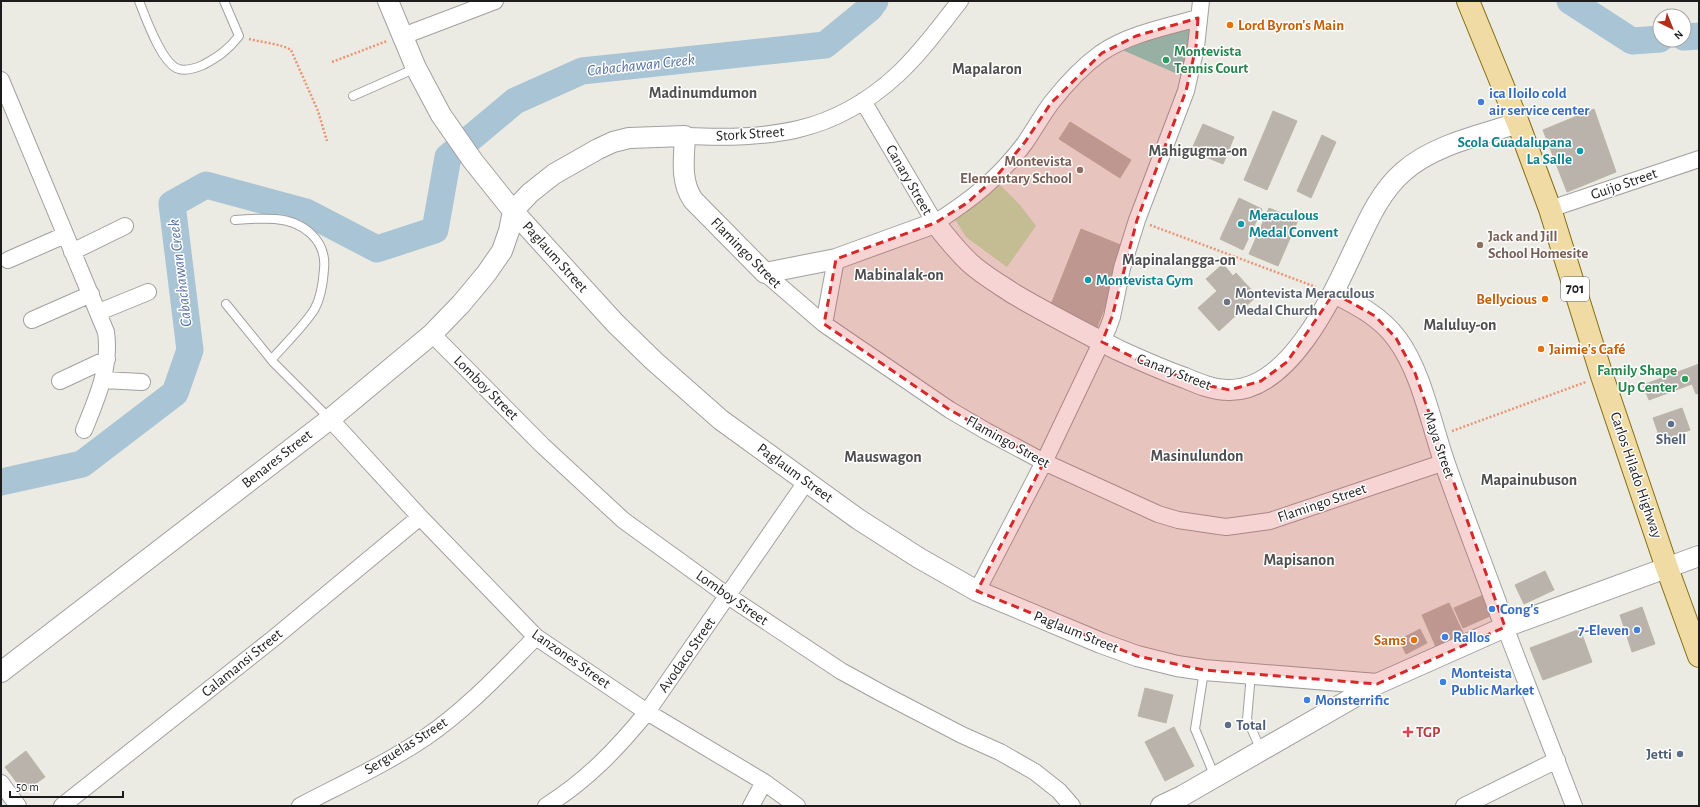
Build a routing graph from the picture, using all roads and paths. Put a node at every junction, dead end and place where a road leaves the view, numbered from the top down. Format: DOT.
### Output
graph roads {
  1 [pos="139,1"];
  2 [pos="224,1"];
  3 [pos="388,1"];
  4 [pos="494,1"];
  5 [pos="960,1"];
  6 [pos="1201,1"];
  7 [pos="1471,8"];
  8 [pos="1198,18"];
  9 [pos="238,36"];
  10 [pos="403,36"];
  11 [pos="332,62"];
  12 [pos="416,68"];
  13 [pos="1,80"];
  14 [pos="353,96"];
  15 [pos="863,102"];
  16 [pos="1518,122"];
  17 [pos="685,136"];
  18 [pos="327,141"];
  19 [pos="1699,159"];
  20 [pos="1550,209"];
  21 [pos="513,211"];
  22 [pos="235,220"];
  23 [pos="1136,220"];
  24 [pos="935,223"];
  25 [pos="125,226"];
  26 [pos="65,235"];
  27 [pos="72,252"];
  28 [pos="836,259"];
  29 [pos="8,260"];
  30 [pos="765,273"];
  31 [pos="148,292"];
  32 [pos="1334,293"];
  33 [pos="90,294"];
  34 [pos="226,304"];
  35 [pos="99,312"];
  36 [pos="32,320"];
  37 [pos="824,324"];
  38 [pos="432,334"];
  39 [pos="1102,342"];
  40 [pos="107,359"];
  41 [pos="272,359"];
  42 [pos="1602,376"];
  43 [pos="103,380"];
  44 [pos="60,381"];
  45 [pos="142,382"];
  46 [pos="330,419"];
  47 [pos="84,430"];
  48 [pos="1436,437"];
  49 [pos="1044,462"];
  50 [pos="1445,462"];
  51 [pos="806,482"];
  52 [pos="420,517"];
  53 [pos="1699,556"];
  54 [pos="1667,568"];
  55 [pos="977,591"];
  56 [pos="728,596"];
  57 [pos="1505,627"];
  58 [pos="536,637"];
  59 [pos="1699,656"];
  60 [pos="1204,670"];
  61 [pos="1,672"];
  62 [pos="1251,674"];
  63 [pos="1378,684"];
  64 [pos="647,712"];
  65 [pos="1262,750"];
  66 [pos="1557,760"];
  67 [pos="1215,777"];
  68 [pos="764,782"];
  69 [pos="1,784"];
  70 [pos="1184,801"];
  71 [pos="18,806"];
  72 [pos="62,806"];
  73 [pos="300,806"];
  74 [pos="546,806"];
  75 [pos="750,806"];
  76 [pos="797,806"];
  77 [pos="1072,806"];
  78 [pos="1161,806"];
  79 [pos="1464,806"];
  80 [pos="1574,806"];
  1 -- 9 [label="lane"];
  2 -- 9 [label="lane"];
  3 -- 10 [label="street, Paglaum Street"];
  4 -- 10 [label="street"];
  5 -- 15 [label="street, Stork Street"];
  6 -- 8 [label="street"];
  7 -- 16 [label="main road, Carlos Hilado Highway / 701"];
  8 -- 23 [label="street"];
  8 -- 24 [label="street"];
  9 -- 18 [label="path"];
  10 -- 11 [label="path"];
  10 -- 12 [label="street, Paglaum Street"];
  12 -- 14 [label="lane"];
  12 -- 21 [label="street, Paglaum Street"];
  13 -- 26 [label="street"];
  15 -- 17 [label="street, Stork Street"];
  15 -- 24 [label="street, Canary Street"];
  16 -- 20 [label="main road, Carlos Hilado Highway / 701"];
  16 -- 32 [label="street, Canary Street"];
  17 -- 21 [label="street, Stork Street"];
  17 -- 30 [label="street, Flamingo Street"];
  19 -- 20 [label="street, Guijo Street"];
  20 -- 42 [label="main road, Carlos Hilado Highway / 701"];
  21 -- 38 [label="street, Benares Street"];
  21 -- 51 [label="street, Paglaum Street"];
  22 -- 41 [label="lane"];
  23 -- 32 [label="path"];
  23 -- 39 [label="street"];
  24 -- 28 [label="street"];
  24 -- 39 [label="street, Canary Street"];
  25 -- 27 [label="street"];
  26 -- 27 [label="street"];
  26 -- 29 [label="street"];
  27 -- 33 [label="street"];
  28 -- 30 [label="street"];
  28 -- 37 [label="street"];
  30 -- 37 [label="street, Flamingo Street"];
  31 -- 35 [label="street"];
  32 -- 39 [label="street, Canary Street"];
  32 -- 48 [label="street, Maya Street"];
  33 -- 35 [label="street"];
  33 -- 36 [label="street"];
  34 -- 41 [label="lane"];
  35 -- 40 [label="street"];
  37 -- 49 [label="street, Flamingo Street"];
  38 -- 46 [label="street, Benares Street"];
  38 -- 56 [label="street, Lomboy Street"];
  39 -- 49 [label="street"];
  40 -- 43 [label="street"];
  40 -- 44 [label="street"];
  41 -- 46 [label="lane"];
  42 -- 48 [label="path"];
  42 -- 54 [label="main road, Carlos Hilado Highway / 701"];
  43 -- 45 [label="street"];
  43 -- 47 [label="street"];
  46 -- 52 [label="street, Lanzones Street"];
  46 -- 61 [label="street, Benares Street"];
  48 -- 50 [label="street, Maya Street"];
  49 -- 50 [label="street, Flamingo Street"];
  49 -- 55 [label="street"];
  50 -- 57 [label="street, Maya Street"];
  51 -- 55 [label="street, Paglaum Street"];
  51 -- 56 [label="street, Avodaco Street"];
  52 -- 58 [label="street, Lanzones Street"];
  52 -- 72 [label="street, Calamansi Street"];
  53 -- 54 [label="street"];
  54 -- 57 [label="street"];
  54 -- 59 [label="main road, Carlos Hilado Highway / 701"];
  55 -- 60 [label="street, Paglaum Street"];
  56 -- 64 [label="street, Avodaco Street"];
  56 -- 77 [label="street, Lomboy Street"];
  57 -- 63 [label="street"];
  57 -- 66 [label="street"];
  58 -- 64 [label="street, Lanzones Street"];
  58 -- 73 [label="street, Serguelas Street"];
  60 -- 62 [label="street, Paglaum Street"];
  60 -- 67 [label="lane"];
  62 -- 63 [label="street, Paglaum Street"];
  62 -- 65 [label="lane"];
  63 -- 65 [label="street"];
  64 -- 68 [label="street, Lanzones Street"];
  64 -- 74 [label="street, Avodaco Street"];
  65 -- 67 [label="street"];
  66 -- 79 [label="street"];
  66 -- 80 [label="street"];
  67 -- 70 [label="street"];
  68 -- 75 [label="street"];
  68 -- 76 [label="street, Lanzones Street"];
  69 -- 71 [label="street"];
  70 -- 78 [label="street"];
}
